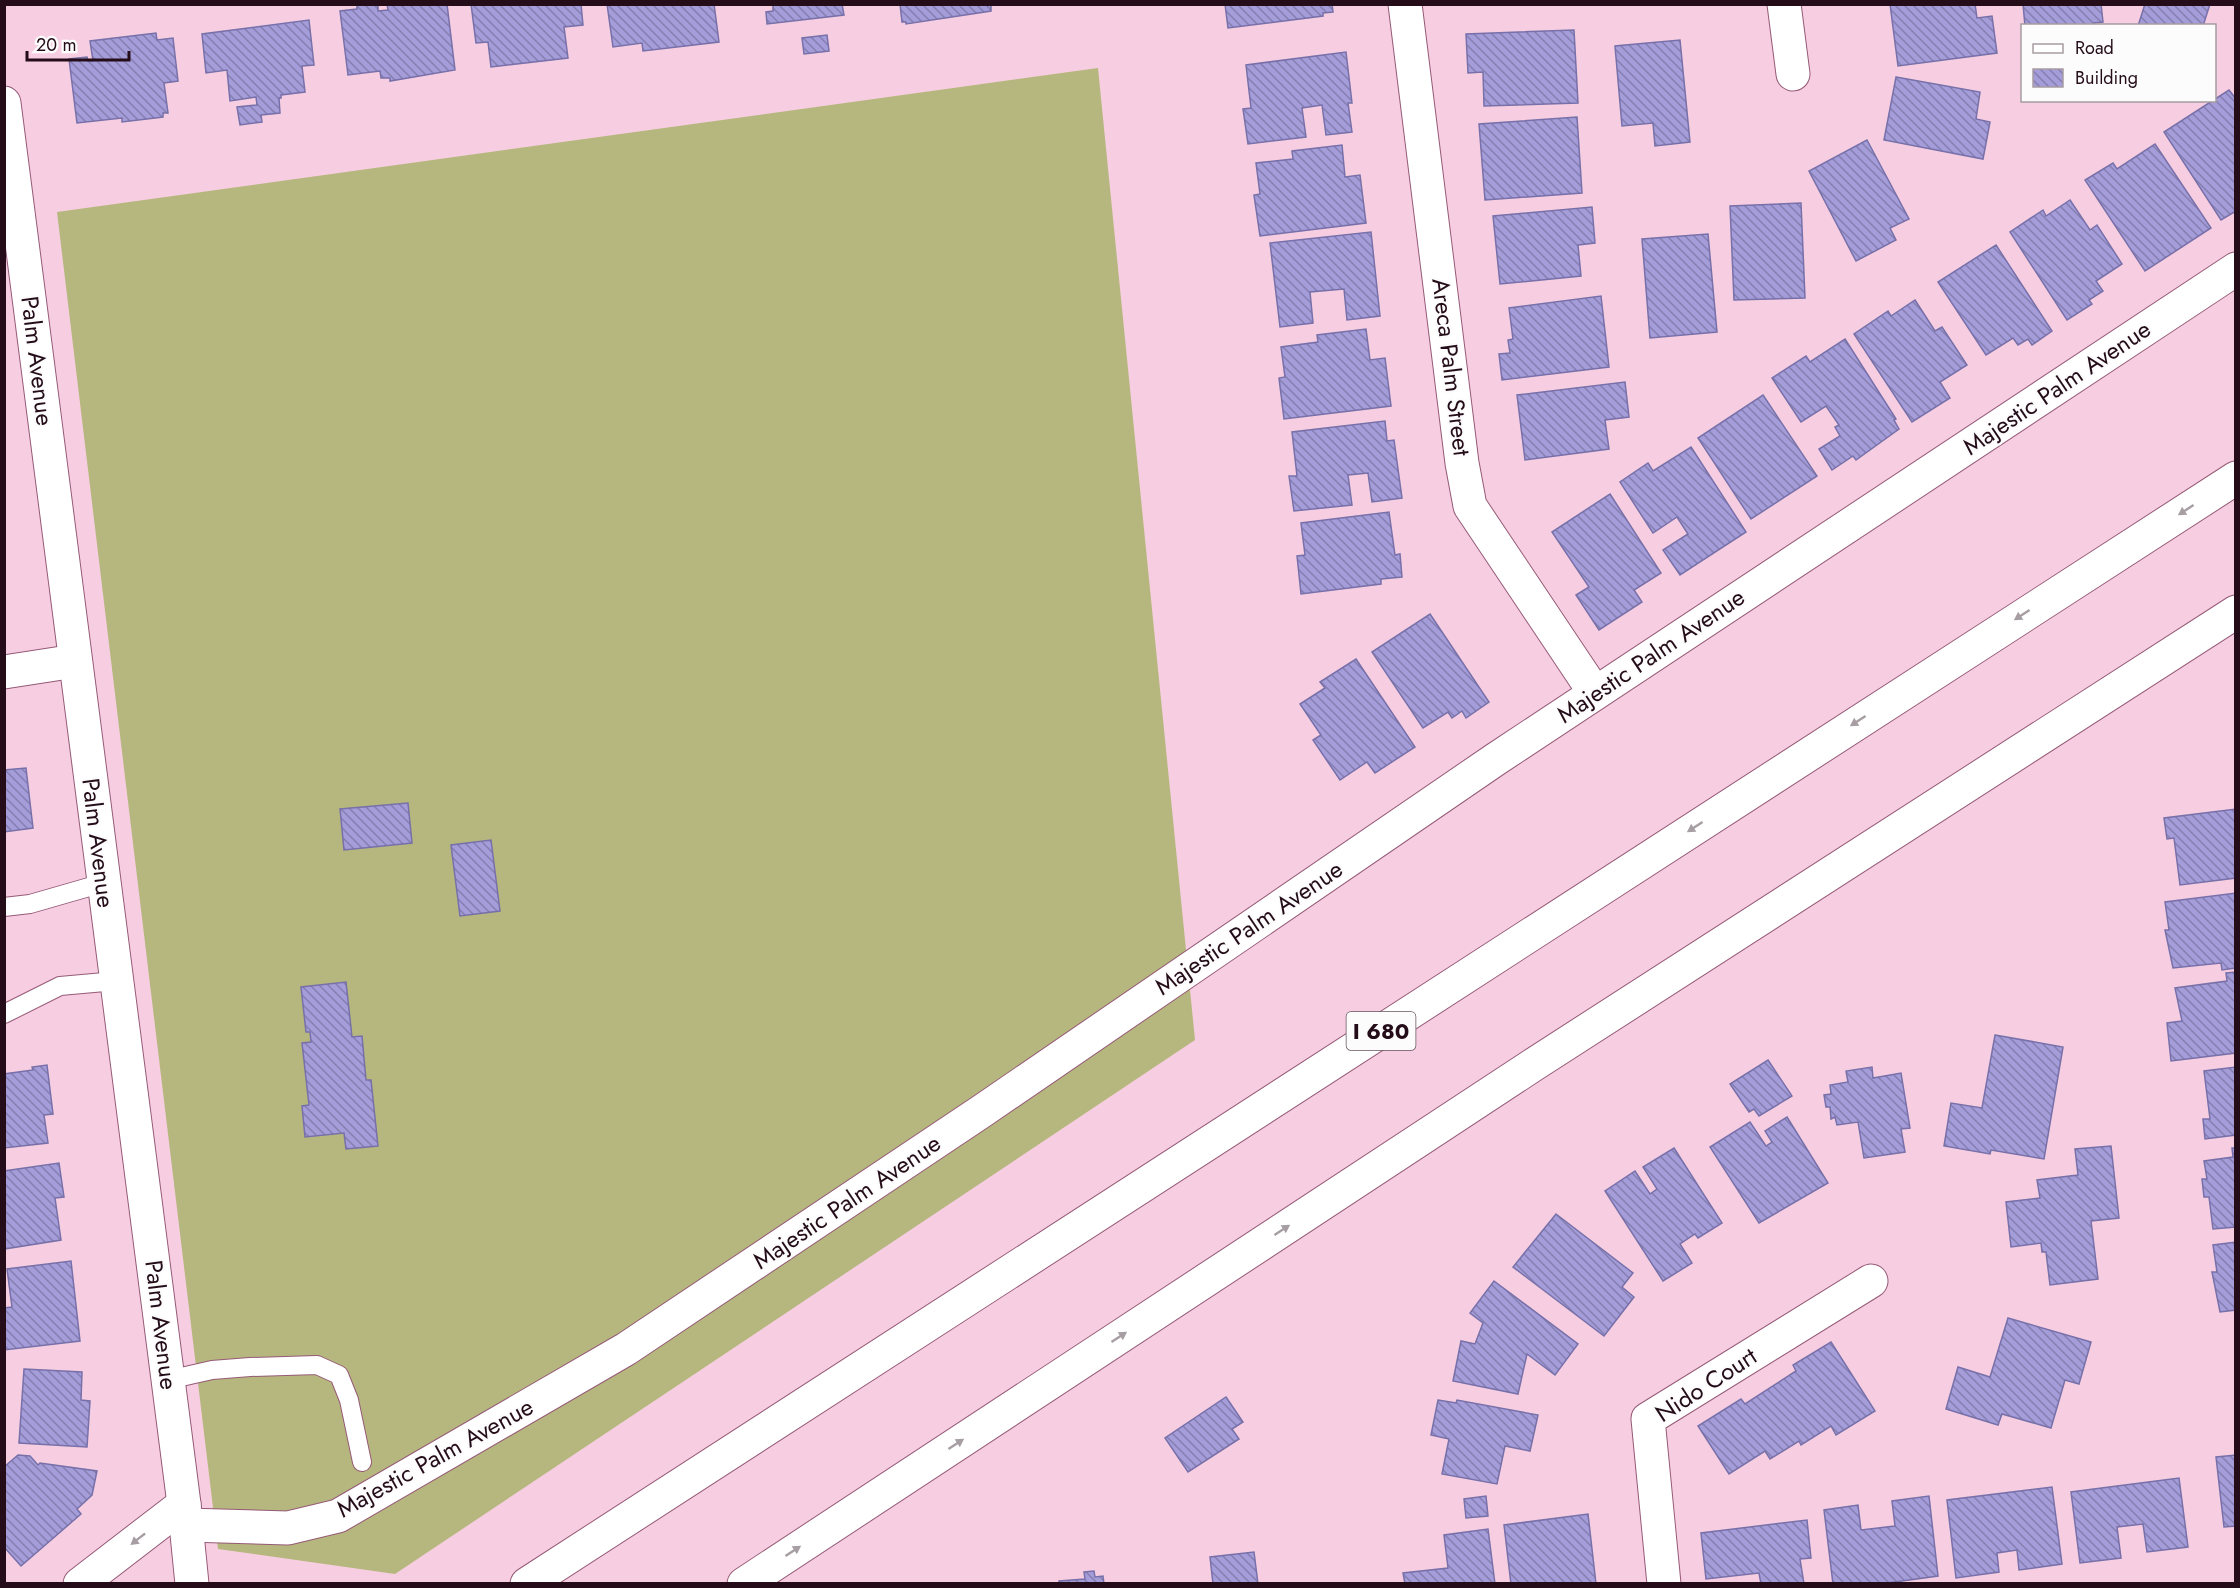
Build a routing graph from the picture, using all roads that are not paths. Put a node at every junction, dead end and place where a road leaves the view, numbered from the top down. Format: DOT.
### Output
graph roads {
  1 [pos="1405,4"];
  2 [pos="1784,4"];
  3 [pos="1793,74"];
  4 [pos="4,103"];
  5 [pos="2235,269"];
  6 [pos="2235,478"];
  7 [pos="2235,612"];
  8 [pos="75,661"];
  9 [pos="4,672"];
  10 [pos="1594,693"];
  11 [pos="104,883"];
  12 [pos="4,907"];
  13 [pos="116,981"];
  14 [pos="4,1014"];
  15 [pos="1871,1281"];
  16 [pos="168,1380"];
  17 [pos="362,1462"];
  18 [pos="185,1514"];
  19 [pos="189,1582"];
  20 [pos="80,1584"];
  21 [pos="527,1584"];
  22 [pos="744,1584"];
  23 [pos="1664,1584"];
  1 -- 10 [label="main road, Areca Palm Street"];
  2 -- 3 [label="main road"];
  4 -- 8 [label="main road, Palm Avenue"];
  5 -- 10 [label="main road, Majestic Palm Avenue"];
  6 -- 21 [label="main road, I 680, one-way"];
  22 -- 7 [label="main road, one-way"];
  8 -- 9 [label="main road"];
  8 -- 11 [label="main road, Palm Avenue"];
  10 -- 18 [label="main road, Majestic Palm Avenue"];
  11 -- 12 [label="lane"];
  11 -- 13 [label="main road, Palm Avenue"];
  13 -- 14 [label="lane"];
  13 -- 16 [label="main road, Palm Avenue"];
  15 -- 23 [label="main road, Nido Court"];
  16 -- 17 [label="lane"];
  16 -- 18 [label="main road, Palm Avenue"];
  18 -- 19 [label="main road, Palm Avenue"];
  18 -- 20 [label="main road, one-way"];
}
